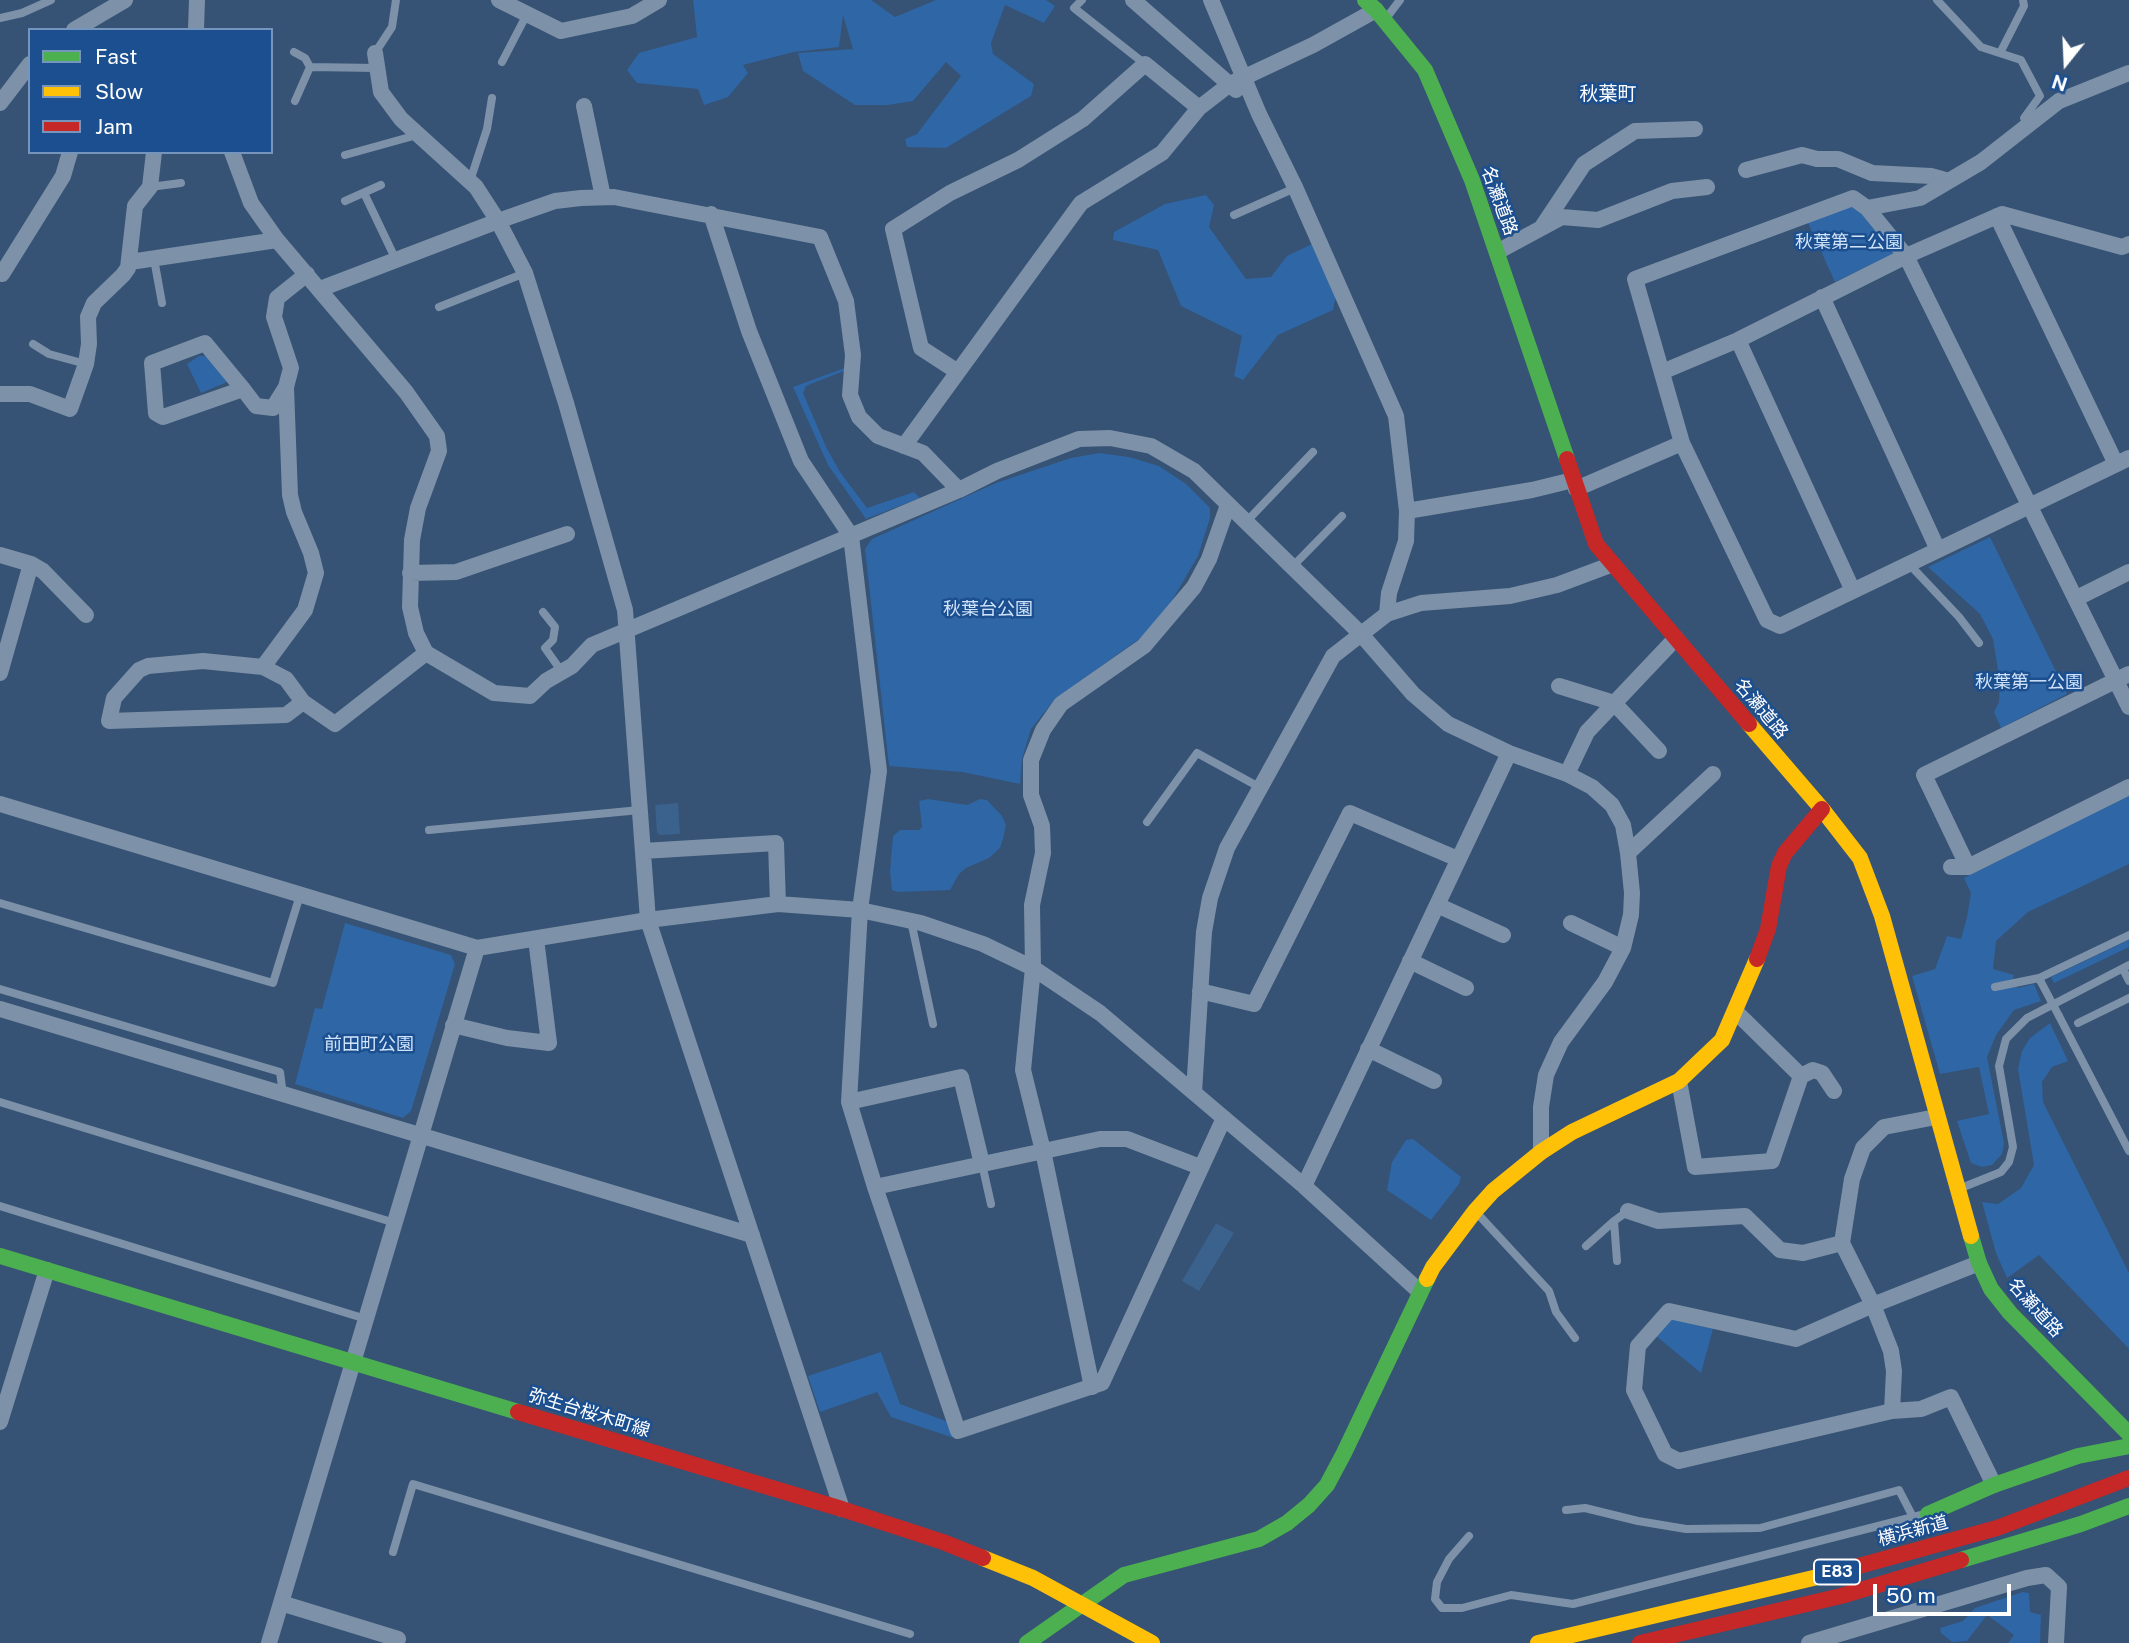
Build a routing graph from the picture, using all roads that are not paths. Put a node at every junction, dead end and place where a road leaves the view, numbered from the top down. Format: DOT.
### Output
graph roads {
  1 [pos="51,0"];
  2 [pos="125,0"];
  3 [pos="197,0"];
  4 [pos="396,0"];
  5 [pos="499,0"];
  6 [pos="659,0"];
  7 [pos="1082,0"];
  8 [pos="1133,0"];
  9 [pos="1211,0"];
  10 [pos="1400,0"];
  11 [pos="1937,0"];
  12 [pos="2023,0"];
  13 [pos="1375,10"];
  14 [pos="527,14"];
  15 [pos="0,19"];
  16 [pos="77,28"];
  17 [pos="196,28"];
  18 [pos="295,52"];
  19 [pos="2000,53"];
  20 [pos="376,60"];
  21 [pos="502,62"];
  22 [pos="1145,64"];
  23 [pos="28,67"];
  24 [pos="310,67"];
  25 [pos="2129,73"];
  26 [pos="1238,81"];
  27 [pos="492,98"];
  28 [pos="295,101"];
  29 [pos="0,103"];
  30 [pos="583,106"];
  31 [pos="1199,108"];
  32 [pos="2028,127"];
  33 [pos="1695,130"];
  34 [pos="418,135"];
  35 [pos="69,154"];
  36 [pos="154,154"];
  37 [pos="233,154"];
  38 [pos="345,155"];
  39 [pos="1746,170"];
  40 [pos="470,181"];
  41 [pos="1949,181"];
  42 [pos="181,183"];
  43 [pos="381,185"];
  44 [pos="150,187"];
  45 [pos="1295,187"];
  46 [pos="1707,187"];
  47 [pos="364,193"];
  48 [pos="603,197"];
  49 [pos="345,201"];
  50 [pos="1867,208"];
  51 [pos="711,214"];
  52 [pos="1234,215"];
  53 [pos="1997,216"];
  54 [pos="498,221"];
  55 [pos="1540,231"];
  56 [pos="277,240"];
  57 [pos="2125,246"];
  58 [pos="1497,252"];
  59 [pos="1906,256"];
  60 [pos="154,259"];
  61 [pos="396,260"];
  62 [pos="130,262"];
  63 [pos="2129,262"];
  64 [pos="525,273"];
  65 [pos="2,274"];
  66 [pos="307,274"];
  67 [pos="320,289"];
  68 [pos="1822,297"];
  69 [pos="162,303"];
  70 [pos="439,307"];
  71 [pos="1738,340"];
  72 [pos="33,344"];
  73 [pos="86,364"];
  74 [pos="958,372"];
  75 [pos="1662,372"];
  76 [pos="286,387"];
  77 [pos="243,389"];
  78 [pos="0,394"];
  79 [pos="1682,443"];
  80 [pos="904,446"];
  81 [pos="1313,452"];
  82 [pos="2122,461"];
  83 [pos="1574,484"];
  84 [pos="959,490"];
  85 [pos="1228,505"];
  86 [pos="2030,506"];
  87 [pos="1407,511"];
  88 [pos="1342,516"];
  89 [pos="1246,522"];
  90 [pos="567,534"];
  91 [pos="851,536"];
  92 [pos="1938,550"];
  93 [pos="0,555"];
  94 [pos="31,564"];
  95 [pos="1613,564"];
  96 [pos="1909,564"];
  97 [pos="1292,567"];
  98 [pos="2129,572"];
  99 [pos="410,573"];
  100 [pos="1853,591"];
  101 [pos="2077,598"];
  102 [pos="543,611"];
  103 [pos="1387,614"];
  104 [pos="86,615"];
  105 [pos="628,630"];
  106 [pos="1360,633"];
  107 [pos="1676,638"];
  108 [pos="1979,643"];
  109 [pos="426,653"];
  110 [pos="263,667"];
  111 [pos="562,672"];
  112 [pos="0,673"];
  113 [pos="2123,677"];
  114 [pos="1559,686"];
  115 [pos="303,702"];
  116 [pos="1614,703"];
  117 [pos="2129,706"];
  118 [pos="1659,751"];
  119 [pos="1509,753"];
  120 [pos="1567,774"];
  121 [pos="1713,774"];
  122 [pos="2129,787"];
  123 [pos="1261,788"];
  124 [pos="0,804"];
  125 [pos="1822,809"];
  126 [pos="640,810"];
  127 [pos="1147,822"];
  128 [pos="429,830"];
  129 [pos="643,851"];
  130 [pos="1628,853"];
  131 [pos="1458,859"];
  132 [pos="1862,865"];
  133 [pos="1880,865"];
  134 [pos="1951,867"];
  135 [pos="1968,867"];
  136 [pos="300,895"];
  137 [pos="0,903"];
  138 [pos="778,904"];
  139 [pos="1437,905"];
  140 [pos="860,910"];
  141 [pos="648,920"];
  142 [pos="911,921"];
  143 [pos="1571,923"];
  144 [pos="1503,935"];
  145 [pos="2129,935"];
  146 [pos="536,939"];
  147 [pos="477,948"];
  148 [pos="1623,948"];
  149 [pos="1410,961"];
  150 [pos="2126,967"];
  151 [pos="1033,968"];
  152 [pos="2040,980"];
  153 [pos="2129,981"];
  154 [pos="1995,987"];
  155 [pos="1466,988"];
  156 [pos="0,989"];
  157 [pos="1200,991"];
  158 [pos="2129,998"];
  159 [pos="0,1009"];
  160 [pos="1735,1011"];
  161 [pos="2078,1023"];
  162 [pos="933,1024"];
  163 [pos="453,1026"];
  164 [pos="1368,1049"];
  165 [pos="1801,1076"];
  166 [pos="1434,1081"];
  167 [pos="1679,1081"];
  168 [pos="1834,1091"];
  169 [pos="1194,1092"];
  170 [pos="284,1095"];
  171 [pos="0,1102"];
  172 [pos="849,1102"];
  173 [pos="1936,1117"];
  174 [pos="1224,1118"];
  175 [pos="420,1136"];
  176 [pos="1043,1151"];
  177 [pos="2129,1151"];
  178 [pos="1541,1152"];
  179 [pos="982,1164"];
  180 [pos="1200,1167"];
  181 [pos="1304,1186"];
  182 [pos="875,1187"];
  183 [pos="1958,1189"];
  184 [pos="991,1204"];
  185 [pos="0,1206"];
  186 [pos="1475,1211"];
  187 [pos="1628,1211"];
  188 [pos="1614,1221"];
  189 [pos="395,1223"];
  190 [pos="752,1235"];
  191 [pos="1842,1243"];
  192 [pos="1586,1246"];
  193 [pos="0,1256"];
  194 [pos="1617,1261"];
  195 [pos="1979,1263"];
  196 [pos="47,1270"];
  197 [pos="1420,1292"];
  198 [pos="1872,1305"];
  199 [pos="366,1318"];
  200 [pos="1575,1338"];
  201 [pos="354,1362"];
  202 [pos="1092,1387"];
  203 [pos="1892,1411"];
  204 [pos="0,1422"];
  205 [pos="2129,1434"];
  206 [pos="2129,1446"];
  207 [pos="2129,1478"];
  208 [pos="1994,1485"];
  209 [pos="2129,1506"];
  210 [pos="842,1509"];
  211 [pos="1566,1510"];
  212 [pos="1921,1515"];
  213 [pos="1469,1536"];
  214 [pos="393,1552"];
  215 [pos="281,1603"];
  216 [pos="1081,1603"];
  217 [pos="910,1634"];
  218 [pos="398,1639"];
  219 [pos="269,1643"];
  220 [pos="1027,1643"];
  221 [pos="1152,1643"];
  222 [pos="1538,1643"];
  223 [pos="1640,1643"];
  224 [pos="1809,1643"];
  225 [pos="2056,1643"];
  1 -- 15 [label="lane"];
  2 -- 16 [label="street"];
  3 -- 17 [label="street"];
  4 -- 20 [label="lane"];
  5 -- 14 [label="street"];
  6 -- 14 [label="street"];
  7 -- 22 [label="lane"];
  8 -- 26 [label="street"];
  9 -- 26 [label="street"];
  10 -- 13 [label="lane"];
  11 -- 19 [label="lane"];
  12 -- 19 [label="lane"];
  13 -- 26 [label="street"];
  13 -- 58 [label="main road, 名瀬道路"];
  14 -- 21 [label="lane"];
  18 -- 24 [label="lane"];
  19 -- 32 [label="lane"];
  20 -- 24 [label="lane"];
  20 -- 34 [label="street"];
  22 -- 31 [label="street"];
  22 -- 74 [label="street"];
  23 -- 29 [label="street"];
  24 -- 28 [label="lane"];
  25 -- 32 [label="street"];
  26 -- 31 [label="street"];
  26 -- 45 [label="street"];
  27 -- 40 [label="lane"];
  30 -- 48 [label="street"];
  31 -- 74 [label="street"];
  32 -- 41 [label="street"];
  33 -- 55 [label="street"];
  34 -- 38 [label="lane"];
  34 -- 40 [label="street"];
  35 -- 65 [label="street"];
  36 -- 44 [label="street"];
  37 -- 56 [label="street"];
  39 -- 41 [label="street"];
  40 -- 54 [label="street"];
  41 -- 50 [label="street"];
  42 -- 44 [label="lane"];
  43 -- 47 [label="lane"];
  44 -- 62 [label="street"];
  45 -- 52 [label="lane"];
  45 -- 87 [label="street"];
  46 -- 55 [label="street"];
  47 -- 49 [label="lane"];
  47 -- 61 [label="lane"];
  48 -- 51 [label="street"];
  48 -- 54 [label="street"];
  50 -- 59 [label="street"];
  50 -- 75 [label="street"];
  51 -- 80 [label="street"];
  51 -- 91 [label="street"];
  53 -- 57 [label="street"];
  53 -- 59 [label="street"];
  53 -- 82 [label="street"];
  54 -- 61 [label="street"];
  54 -- 64 [label="street"];
  55 -- 58 [label="street"];
  56 -- 60 [label="street"];
  56 -- 66 [label="street"];
  57 -- 63 [label="street"];
  58 -- 83 [label="main road, 名瀬道路"];
  59 -- 68 [label="street"];
  59 -- 86 [label="street"];
  60 -- 62 [label="street"];
  60 -- 69 [label="lane"];
  61 -- 67 [label="street"];
  62 -- 73 [label="street"];
  64 -- 70 [label="lane"];
  64 -- 105 [label="street"];
  66 -- 67 [label="street"];
  66 -- 76 [label="street"];
  67 -- 99 [label="street"];
  68 -- 71 [label="street"];
  68 -- 92 [label="street"];
  71 -- 75 [label="street"];
  71 -- 100 [label="street"];
  72 -- 73 [label="lane"];
  73 -- 78 [label="street"];
  74 -- 80 [label="street"];
  75 -- 79 [label="street"];
  76 -- 77 [label="street"];
  76 -- 110 [label="street"];
  77 -- 77 [label="street"];
  79 -- 83 [label="street"];
  79 -- 100 [label="street"];
  80 -- 84 [label="street"];
  81 -- 89 [label="lane"];
  82 -- 86 [label="street"];
  83 -- 87 [label="street"];
  83 -- 95 [label="main road, 名瀬道路"];
  84 -- 85 [label="street"];
  84 -- 91 [label="street"];
  85 -- 89 [label="street"];
  85 -- 151 [label="street"];
  86 -- 92 [label="street"];
  86 -- 101 [label="street"];
  87 -- 103 [label="street"];
  88 -- 97 [label="lane"];
  89 -- 97 [label="street"];
  90 -- 99 [label="street"];
  91 -- 105 [label="street"];
  91 -- 140 [label="street"];
  92 -- 96 [label="street"];
  93 -- 94 [label="street"];
  94 -- 104 [label="street"];
  94 -- 112 [label="street"];
  95 -- 103 [label="street"];
  95 -- 107 [label="main road, 名瀬道路"];
  96 -- 100 [label="street"];
  96 -- 108 [label="lane"];
  97 -- 106 [label="street"];
  98 -- 101 [label="street"];
  99 -- 109 [label="street"];
  101 -- 113 [label="street"];
  102 -- 111 [label="lane"];
  103 -- 106 [label="street"];
  105 -- 111 [label="street"];
  105 -- 126 [label="street"];
  106 -- 119 [label="street"];
  106 -- 123 [label="street"];
  107 -- 116 [label="street"];
  107 -- 125 [label="main road, 名瀬道路"];
  109 -- 111 [label="street"];
  109 -- 115 [label="street"];
  110 -- 115 [label="street"];
  110 -- 115 [label="street"];
  113 -- 117 [label="street"];
  113 -- 135 [label="street"];
  114 -- 116 [label="street"];
  116 -- 118 [label="street"];
  116 -- 120 [label="street"];
  119 -- 120 [label="street"];
  119 -- 131 [label="street"];
  120 -- 130 [label="street"];
  121 -- 130 [label="street"];
  122 -- 135 [label="street"];
  123 -- 127 [label="lane"];
  123 -- 157 [label="street"];
  124 -- 136 [label="street"];
  125 -- 132 [label="main road, 名瀬道路"];
  125 -- 160 [label="main road"];
  126 -- 128 [label="lane"];
  126 -- 129 [label="street"];
  129 -- 138 [label="street"];
  129 -- 141 [label="street"];
  130 -- 148 [label="street"];
  131 -- 139 [label="street"];
  131 -- 157 [label="street"];
  132 -- 133 [label="street"];
  132 -- 173 [label="main road, 名瀬道路"];
  134 -- 135 [label="street"];
  136 -- 137 [label="lane"];
  136 -- 147 [label="street"];
  138 -- 140 [label="street"];
  138 -- 141 [label="street"];
  139 -- 144 [label="street"];
  139 -- 149 [label="street"];
  140 -- 142 [label="street"];
  140 -- 172 [label="street"];
  141 -- 146 [label="street"];
  141 -- 190 [label="street"];
  142 -- 151 [label="street"];
  142 -- 162 [label="lane"];
  143 -- 148 [label="street"];
  145 -- 152 [label="lane"];
  146 -- 147 [label="street"];
  146 -- 163 [label="street"];
  147 -- 163 [label="street"];
  148 -- 178 [label="street"];
  149 -- 155 [label="street"];
  149 -- 164 [label="street"];
  150 -- 153 [label="lane"];
  150 -- 183 [label="lane"];
  151 -- 169 [label="street"];
  151 -- 176 [label="street"];
  152 -- 154 [label="lane"];
  152 -- 177 [label="lane, bridge"];
  156 -- 170 [label="lane"];
  157 -- 169 [label="street"];
  158 -- 161 [label="lane"];
  159 -- 170 [label="street"];
  160 -- 165 [label="street"];
  160 -- 167 [label="main road"];
  163 -- 175 [label="street"];
  164 -- 166 [label="street"];
  164 -- 181 [label="street"];
  165 -- 167 [label="street"];
  165 -- 168 [label="street"];
  167 -- 178 [label="main road"];
  169 -- 174 [label="street"];
  170 -- 175 [label="street"];
  171 -- 189 [label="lane"];
  172 -- 179 [label="street"];
  172 -- 182 [label="street"];
  173 -- 183 [label="main road, 名瀬道路"];
  173 -- 191 [label="street"];
  174 -- 180 [label="street"];
  174 -- 181 [label="street"];
  175 -- 189 [label="street"];
  175 -- 190 [label="street"];
  176 -- 179 [label="street"];
  176 -- 180 [label="street"];
  176 -- 202 [label="street"];
  178 -- 186 [label="main road"];
  179 -- 182 [label="street"];
  179 -- 184 [label="lane"];
  180 -- 202 [label="street"];
  181 -- 197 [label="street"];
  182 -- 202 [label="street"];
  183 -- 195 [label="main road, 名瀬道路"];
  185 -- 199 [label="lane"];
  186 -- 197 [label="main road"];
  186 -- 200 [label="lane"];
  187 -- 188 [label="lane"];
  187 -- 191 [label="street"];
  188 -- 192 [label="lane"];
  188 -- 194 [label="lane"];
  189 -- 199 [label="street"];
  190 -- 210 [label="street"];
  191 -- 198 [label="street"];
  193 -- 196 [label="main road, 弥生台桜木町線"];
  195 -- 198 [label="street"];
  195 -- 205 [label="main road, 名瀬道路"];
  196 -- 201 [label="main road, 弥生台桜木町線"];
  196 -- 204 [label="street"];
  197 -- 216 [label="main road"];
  198 -- 203 [label="street"];
  198 -- 203 [label="street"];
  199 -- 201 [label="street"];
  201 -- 210 [label="main road, 弥生台桜木町線"];
  201 -- 215 [label="street"];
  203 -- 208 [label="street"];
  206 -- 208 [label="main road"];
  207 -- 222 [label="main road, 横浜新道 / E83"];
  208 -- 212 [label="main road"];
  209 -- 223 [label="main road, E83"];
  210 -- 216 [label="main road, 弥生台桜木町線"];
  211 -- 212 [label="lane"];
  212 -- 213 [label="lane"];
  214 -- 217 [label="lane"];
  215 -- 218 [label="street"];
  215 -- 219 [label="street"];
  216 -- 220 [label="main road"];
  216 -- 221 [label="main road, 弥生台桜木町線"];
  224 -- 225 [label="street"];
}
